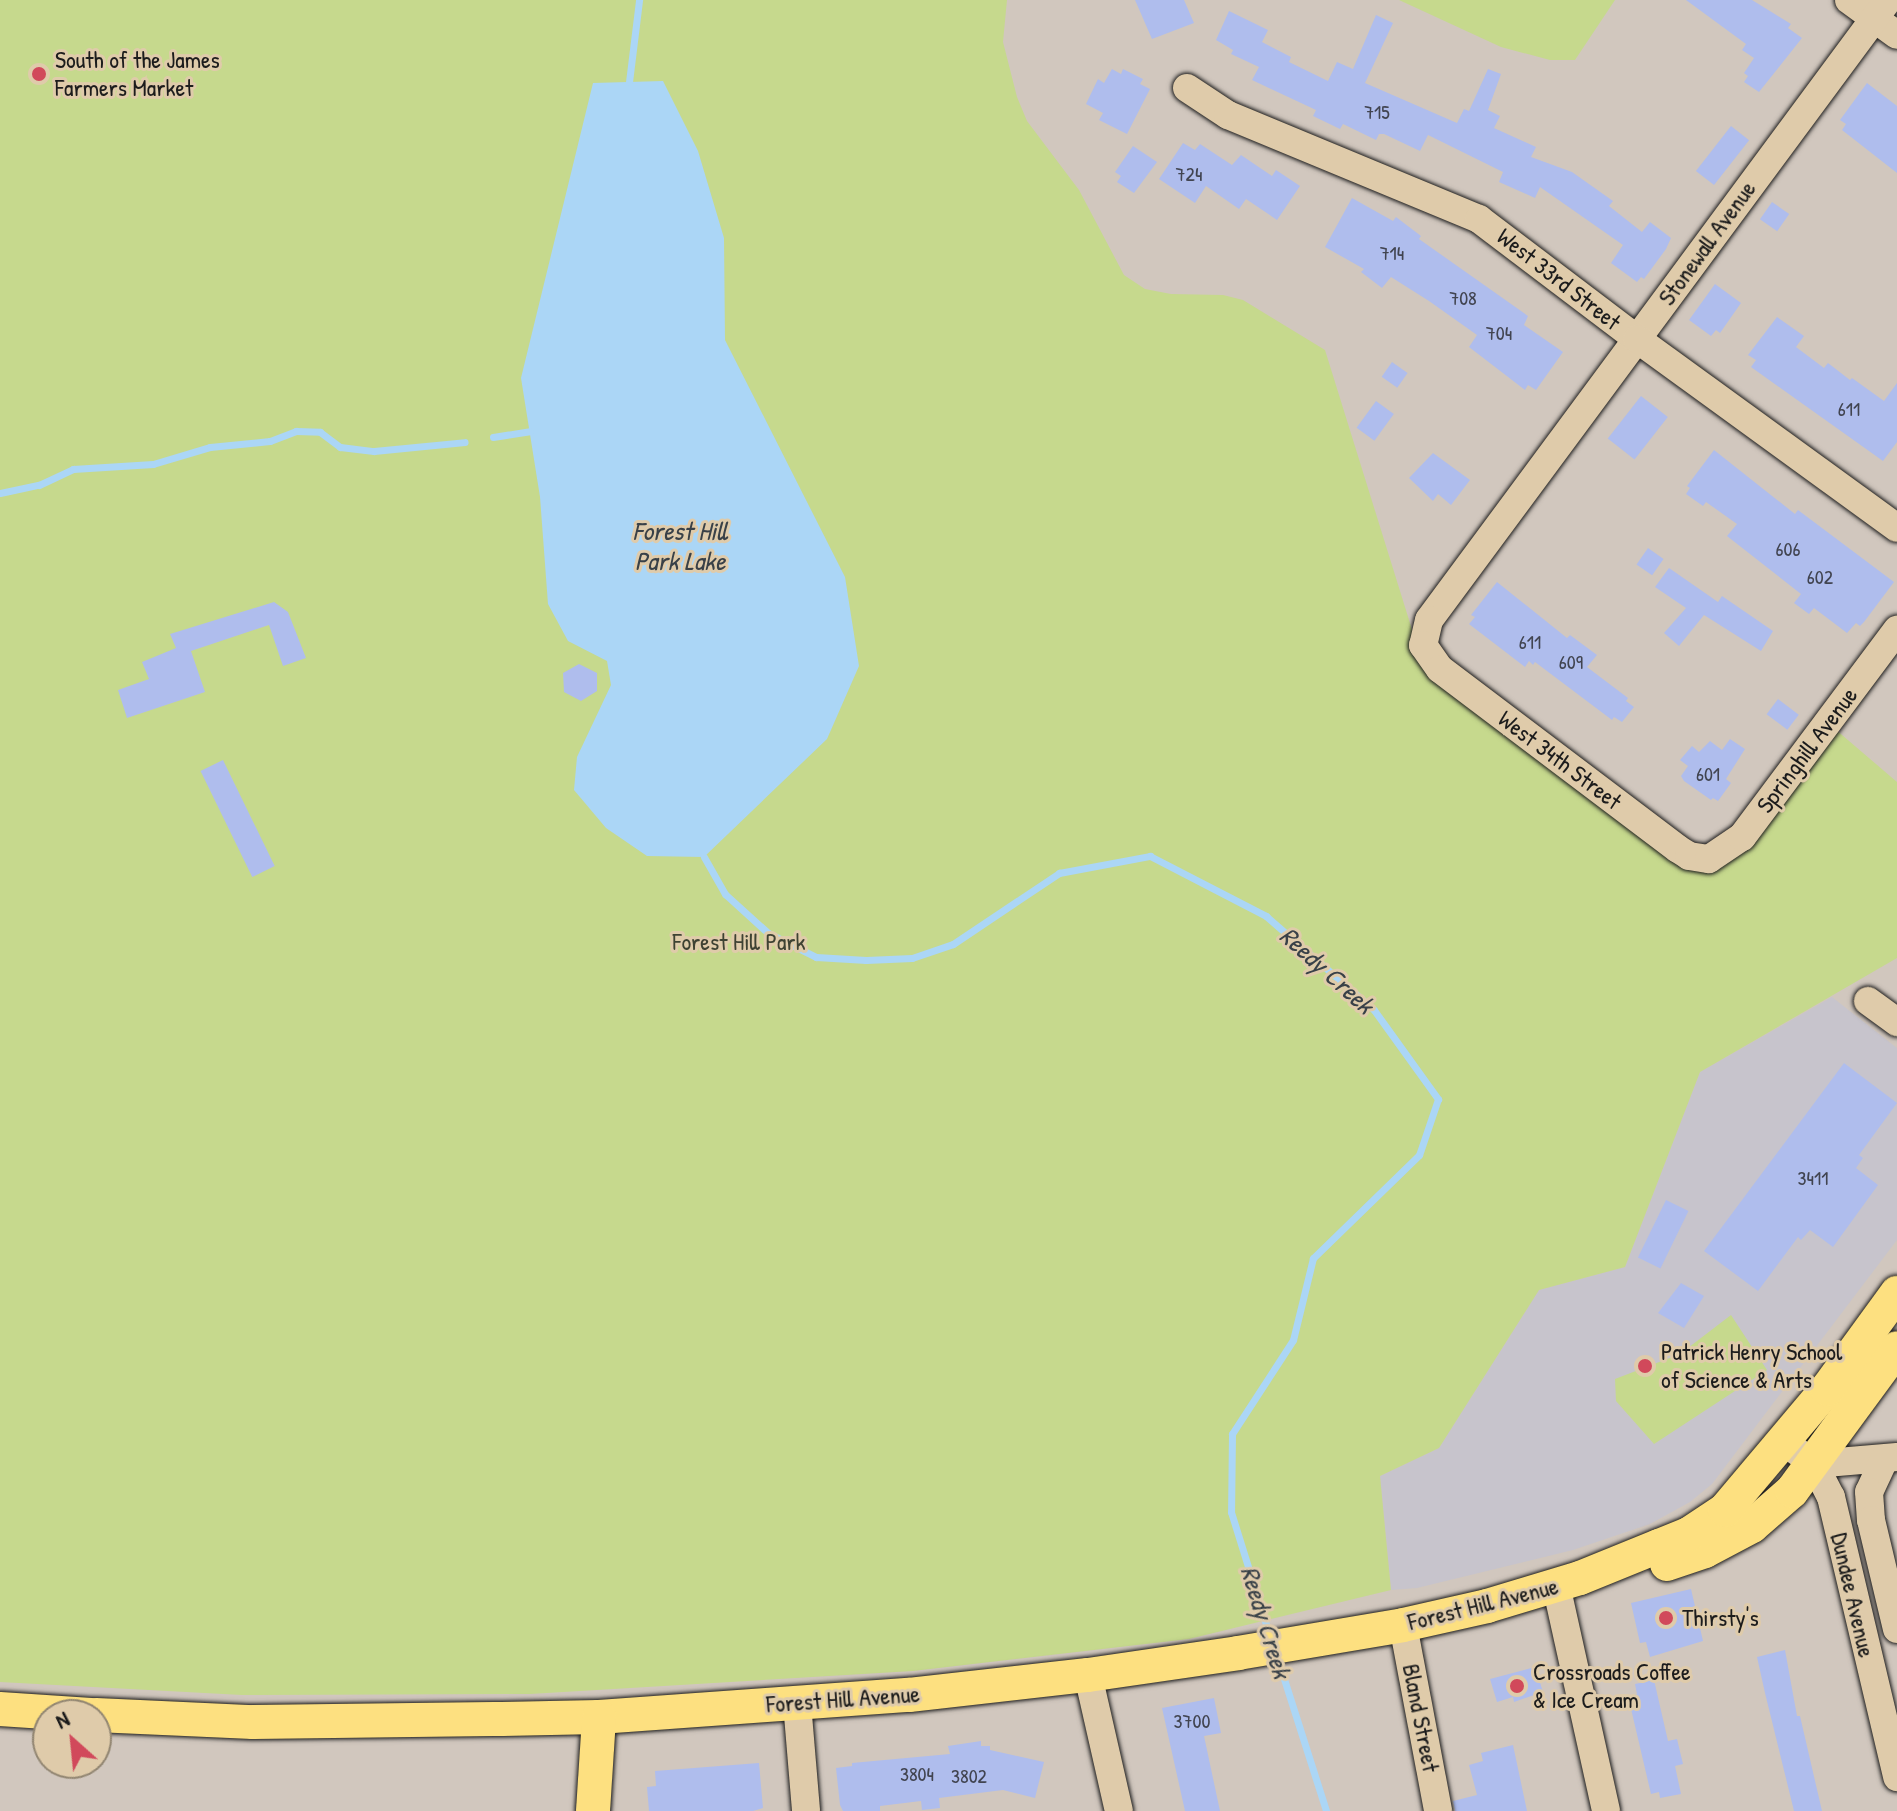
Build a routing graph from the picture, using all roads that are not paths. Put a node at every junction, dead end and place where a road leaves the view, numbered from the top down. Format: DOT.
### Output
graph roads {
  1 [pos="1849,0"];
  2 [pos="1881,9"];
  3 [pos="1897,35"];
  4 [pos="1187,88"];
  5 [pos="1637,339"];
  6 [pos="1897,528"];
  7 [pos="1897,630"];
  8 [pos="1423,645"];
  9 [pos="1709,859"];
  10 [pos="1868,1001"];
  11 [pos="1897,1022"];
  12 [pos="1897,1293"];
  13 [pos="1897,1348"];
  14 [pos="1784,1442"];
  15 [pos="1890,1458"];
  16 [pos="1814,1464"];
  17 [pos="1568,1582"];
  18 [pos="1391,1627"];
  19 [pos="1897,1629"];
  20 [pos="1088,1675"];
  21 [pos="797,1703"];
  22 [pos="0,1709"];
  23 [pos="32,1711"];
  24 [pos="112,1716"];
  25 [pos="599,1717"];
  26 [pos="1897,1777"];
  27 [pos="593,1811"];
  28 [pos="806,1811"];
  29 [pos="1119,1811"];
  30 [pos="1438,1811"];
  31 [pos="1606,1811"];
  1 -- 2 [label="street"];
  2 -- 3 [label="street"];
  2 -- 5 [label="street, Stonewall Avenue"];
  4 -- 5 [label="street, West 33rd Street"];
  5 -- 6 [label="street, West 33rd Street"];
  5 -- 8 [label="street, Stonewall Avenue"];
  7 -- 9 [label="street, Springhill Avenue"];
  8 -- 9 [label="street, West 34th Street"];
  10 -- 11 [label="street"];
  12 -- 14 [label="main road, Forest Hill Avenue"];
  13 -- 16 [label="main road, Forest Hill Avenue"];
  14 -- 16 [label="street"];
  14 -- 17 [label="main road, Forest Hill Avenue"];
  15 -- 16 [label="street"];
  15 -- 19 [label="street, Dundee Avenue"];
  16 -- 17 [label="main road, Forest Hill Avenue"];
  16 -- 26 [label="street, Dundee Avenue"];
  17 -- 18 [label="main road, Forest Hill Avenue"];
  17 -- 31 [label="street"];
  18 -- 20 [label="main road, Forest Hill Avenue"];
  18 -- 30 [label="street, Bland Street"];
  20 -- 21 [label="main road, Forest Hill Avenue"];
  20 -- 29 [label="street"];
  21 -- 25 [label="main road, Forest Hill Avenue"];
  21 -- 28 [label="street"];
  22 -- 23 [label="main road, Forest Hill Avenue"];
  24 -- 25 [label="main road, Forest Hill Avenue"];
  25 -- 27 [label="main road"];
}
